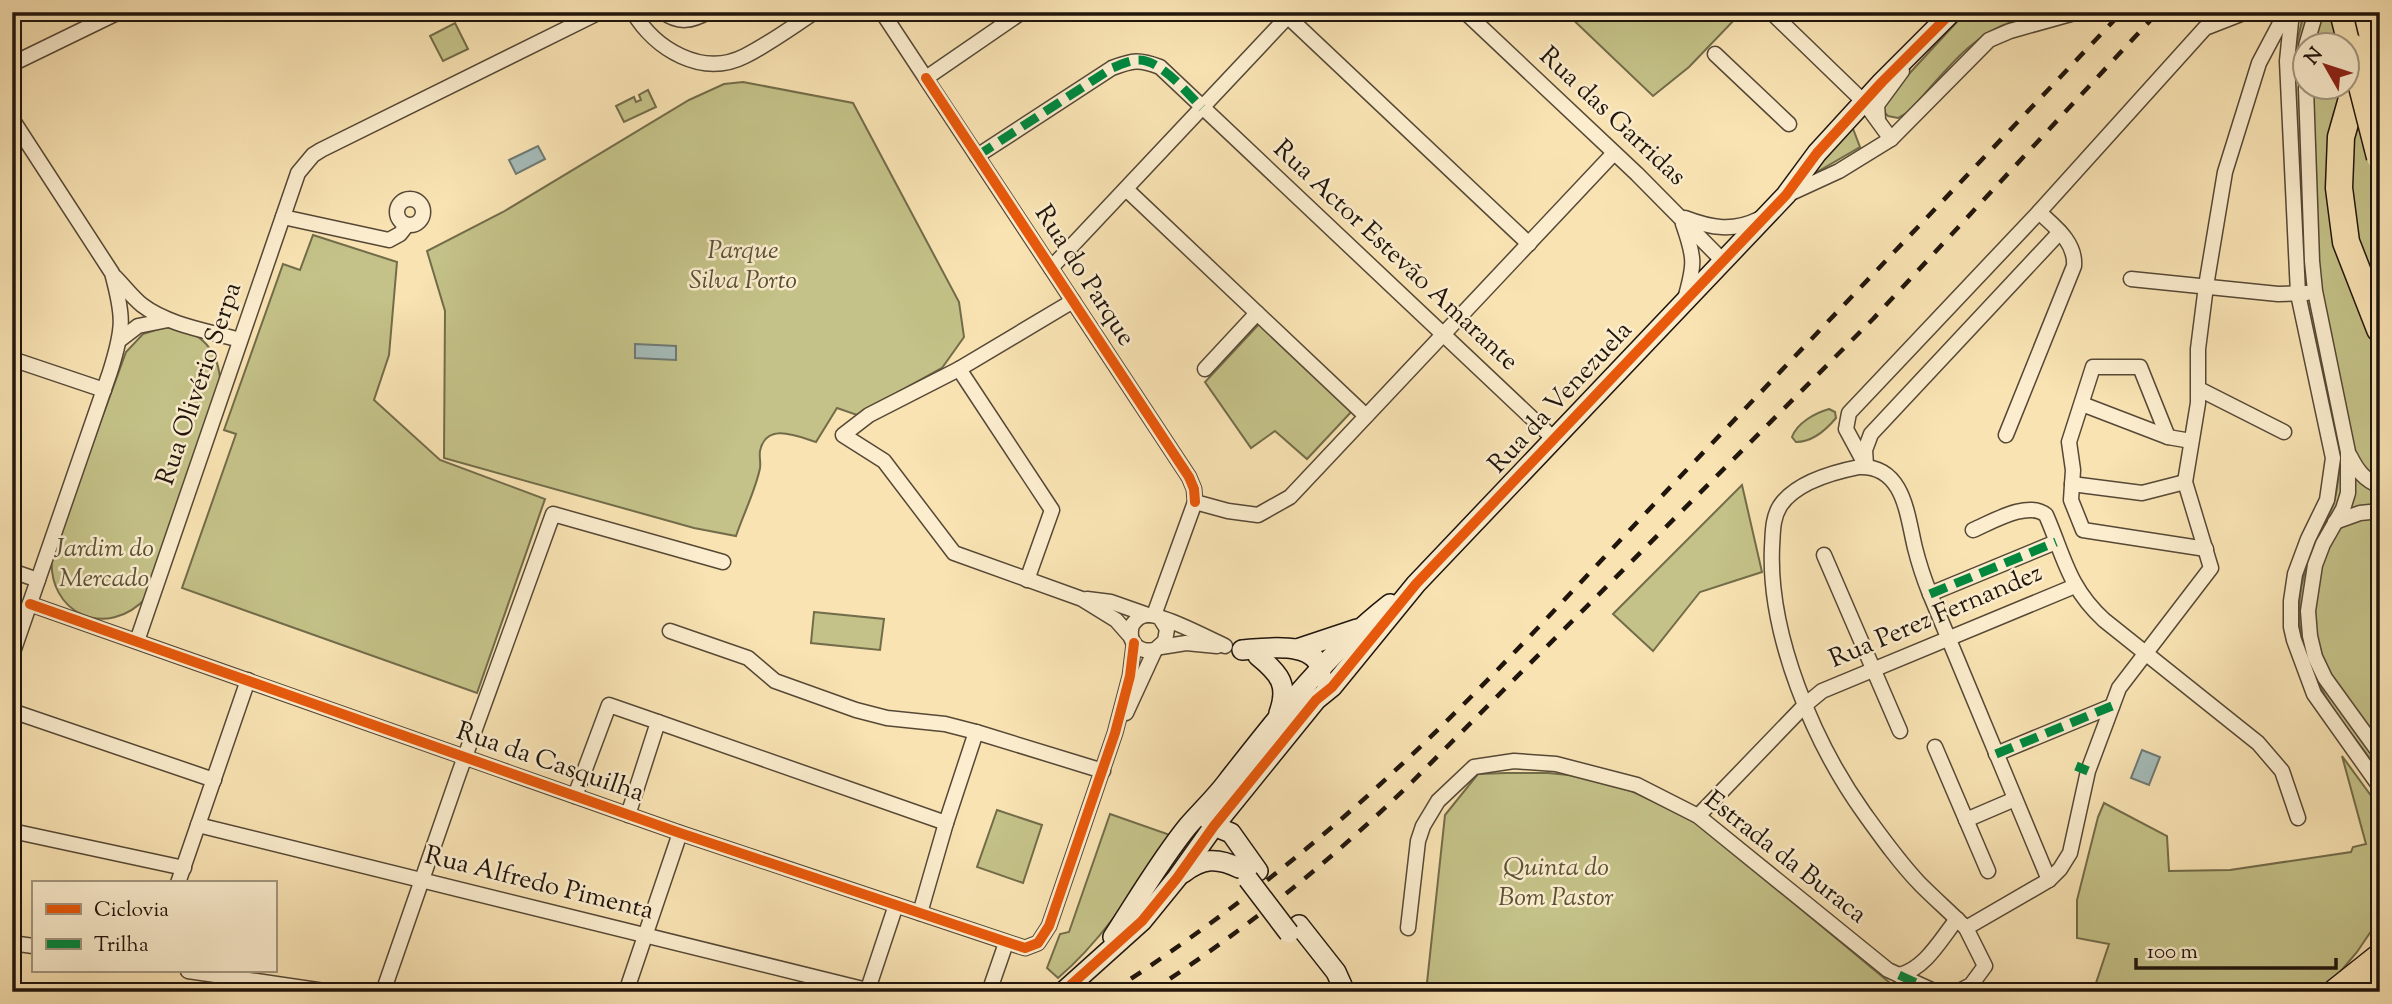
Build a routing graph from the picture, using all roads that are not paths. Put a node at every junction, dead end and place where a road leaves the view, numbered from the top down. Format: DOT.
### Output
graph roads {
  1 [pos="119,12"];
  2 [pos="600,12"];
  3 [pos="663,12"];
  4 [pos="708,12"];
  5 [pos="815,12"];
  6 [pos="882,12"];
  7 [pos="1022,12"];
  8 [pos="1465,12"];
  9 [pos="1771,12"];
  10 [pos="1952,12"];
  11 [pos="2246,12"];
  12 [pos="2286,12"];
  13 [pos="2292,12"];
  14 [pos="2316,12"];
  15 [pos="2343,12"];
  16 [pos="2367,12"];
  17 [pos="1288,14"];
  18 [pos="2072,15"];
  19 [pos="637,18"];
  20 [pos="2310,32"];
  21 [pos="2380,32"];
  22 [pos="1922,45"];
  23 [pos="1714,54"];
  24 [pos="12,64"];
  25 [pos="2380,66"];
  26 [pos="926,78"];
  27 [pos="1864,102"];
  28 [pos="2306,102"];
  29 [pos="1202,108"];
  30 [pos="12,119"];
  31 [pos="1878,121"];
  32 [pos="1789,124"];
  33 [pos="1891,139"];
  34 [pos="1614,153"];
  35 [pos="977,156"];
  36 [pos="2380,157"];
  37 [pos="1126,190"];
  38 [pos="1786,195"];
  39 [pos="1770,212"];
  40 [pos="2039,212"];
  41 [pos="1680,216"];
  42 [pos="283,217"];
  43 [pos="407,225"];
  44 [pos="2060,232"];
  45 [pos="1528,244"];
  46 [pos="1722,260"];
  47 [pos="1051,268"];
  48 [pos="112,273"];
  49 [pos="2131,279"];
  50 [pos="2206,286"];
  51 [pos="2315,291"];
  52 [pos="2298,294"];
  53 [pos="1685,299"];
  54 [pos="1073,302"];
  55 [pos="1257,313"];
  56 [pos="169,319"];
  57 [pos="2380,329"];
  58 [pos="1443,335"];
  59 [pos="121,339"];
  60 [pos="240,340"];
  61 [pos="12,359"];
  62 [pos="959,369"];
  63 [pos="1205,369"];
  64 [pos="2199,388"];
  65 [pos="104,390"];
  66 [pos="2082,404"];
  67 [pos="1366,416"];
  68 [pos="2284,432"];
  69 [pos="2006,435"];
  70 [pos="2168,437"];
  71 [pos="1554,439"];
  72 [pos="2192,440"];
  73 [pos="2348,452"];
  74 [pos="1866,466"];
  75 [pos="2185,482"];
  76 [pos="2072,484"];
  77 [pos="2380,486"];
  78 [pos="1195,502"];
  79 [pos="2380,511"];
  80 [pos="2335,522"];
  81 [pos="1973,530"];
  82 [pos="2056,542"];
  83 [pos="2206,549"];
  84 [pos="1824,555"];
  85 [pos="723,562"];
  86 [pos="12,571"];
  87 [pos="38,580"];
  88 [pos="1027,580"];
  89 [pos="1416,584"];
  90 [pos="2075,586"];
  91 [pos="1930,594"];
  92 [pos="1082,599"];
  93 [pos="30,604"];
  94 [pos="1154,616"];
  95 [pos="1361,627"];
  96 [pos="670,631"];
  97 [pos="1949,639"];
  98 [pos="1132,640"];
  99 [pos="137,641"];
  100 [pos="1158,648"];
  101 [pos="1297,649"];
  102 [pos="1242,651"];
  103 [pos="2146,654"];
  104 [pos="12,655"];
  105 [pos="1355,660"];
  106 [pos="1321,668"];
  107 [pos="1872,671"];
  108 [pos="248,680"];
  109 [pos="1316,700"];
  110 [pos="1805,705"];
  111 [pos="2112,706"];
  112 [pos="12,711"];
  113 [pos="1277,718"];
  114 [pos="658,722"];
  115 [pos="1900,731"];
  116 [pos="976,732"];
  117 [pos="1115,733"];
  118 [pos="1935,747"];
  119 [pos="1996,754"];
  120 [pos="2380,754"];
  121 [pos="464,758"];
  122 [pos="1102,771"];
  123 [pos="214,780"];
  124 [pos="1253,780"];
  125 [pos="2380,787"];
  126 [pos="575,796"];
  127 [pos="2015,799"];
  128 [pos="628,815"];
  129 [pos="1698,816"];
  130 [pos="2298,818"];
  131 [pos="1208,819"];
  132 [pos="1966,820"];
  133 [pos="946,823"];
  134 [pos="198,825"];
  135 [pos="12,831"];
  136 [pos="680,833"];
  137 [pos="184,868"];
  138 [pos="1248,868"];
  139 [pos="1989,871"];
  140 [pos="1177,878"];
  141 [pos="422,880"];
  142 [pos="2049,880"];
  143 [pos="179,881"];
  144 [pos="896,905"];
  145 [pos="920,913"];
  146 [pos="1962,923"];
  147 [pos="1408,928"];
  148 [pos="1294,929"];
  149 [pos="644,935"];
  150 [pos="12,943"];
  151 [pos="1006,943"];
  152 [pos="32,946"];
  153 [pos="2380,957"];
  154 [pos="1098,960"];
  155 [pos="195,972"];
  156 [pos="2380,972"];
  157 [pos="1899,975"];
  158 [pos="867,991"];
  159 [pos="331,992"];
  160 [pos="383,992"];
  161 [pos="626,992"];
  162 [pos="989,992"];
  163 [pos="1063,992"];
  164 [pos="1331,992"];
  165 [pos="1345,992"];
  166 [pos="1936,992"];
  167 [pos="1956,992"];
  168 [pos="2336,992"];
  169 [pos="2367,992"];
  1 -- 24 [label="street"];
  2 -- 42 [label="street, Rua Olivério Serpa"];
  3 -- 4 [label="street"];
  5 -- 19 [label="street"];
  6 -- 26 [label="street, Rua do Parque"];
  7 -- 26 [label="street"];
  8 -- 34 [label="street, Rua das Garridas"];
  9 -- 27 [label="street"];
  10 -- 22 [label="street, Rua da Venezuela"];
  11 -- 40 [label="street"];
  12 -- 50 [label="street"];
  13 -- 52 [label="street"];
  14 -- 20 [label="street"];
  15 -- 36 [label="highway, bridge"];
  16 -- 25 [label="highway, bridge"];
  17 -- 29 [label="street"];
  17 -- 45 [label="street"];
  18 -- 33 [label="street, Rua da Venezuela"];
  21 -- 57 [label="highway"];
  22 -- 27 [label="street, Rua da Venezuela"];
  22 -- 31 [label="street, Rua da Venezuela"];
  23 -- 32 [label="street"];
  26 -- 35 [label="street, Rua do Parque"];
  27 -- 31 [label="street"];
  27 -- 38 [label="street, Rua da Venezuela"];
  28 -- 51 [label="street"];
  29 -- 35 [label="street, Rua Actor Estevão Amarante"];
  29 -- 37 [label="street"];
  29 -- 58 [label="street, Rua Actor Estevão Amarante"];
  30 -- 48 [label="street"];
  31 -- 33 [label="street"];
  33 -- 38 [label="street, Rua da Venezuela"];
  34 -- 41 [label="street, Rua das Garridas"];
  34 -- 45 [label="street"];
  35 -- 47 [label="street, Rua do Parque"];
  37 -- 47 [label="street"];
  37 -- 55 [label="street"];
  38 -- 39 [label="street, Rua da Venezuela"];
  39 -- 41 [label="street"];
  39 -- 46 [label="street, Rua da Venezuela"];
  40 -- 44 [label="street"];
  40 -- 74 [label="street"];
  41 -- 46 [label="street, Rua das Garridas"];
  41 -- 53 [label="street"];
  42 -- 43 [label="street"];
  42 -- 60 [label="street, Rua Olivério Serpa"];
  44 -- 69 [label="street"];
  44 -- 74 [label="street"];
  45 -- 58 [label="street"];
  46 -- 53 [label="street, Rua da Venezuela"];
  47 -- 54 [label="street, Rua do Parque"];
  48 -- 56 [label="street"];
  48 -- 59 [label="street"];
  49 -- 50 [label="street"];
  50 -- 52 [label="street"];
  50 -- 64 [label="street"];
  51 -- 52 [label="street"];
  51 -- 73 [label="street"];
  52 -- 125 [label="street"];
  53 -- 71 [label="street, Rua da Venezuela"];
  54 -- 62 [label="street"];
  54 -- 78 [label="street, Rua do Parque"];
  55 -- 63 [label="street"];
  55 -- 67 [label="street"];
  56 -- 59 [label="street"];
  56 -- 60 [label="street"];
  58 -- 67 [label="street"];
  58 -- 71 [label="street, Rua Actor Estevão Amarante"];
  59 -- 65 [label="street"];
  60 -- 99 [label="street, Rua Olivério Serpa"];
  61 -- 65 [label="street"];
  62 -- 88 [label="street"];
  62 -- 88 [label="street"];
  64 -- 68 [label="street"];
  64 -- 72 [label="street"];
  65 -- 87 [label="street"];
  66 -- 70 [label="street"];
  66 -- 70 [label="street"];
  66 -- 76 [label="street"];
  67 -- 78 [label="street"];
  70 -- 72 [label="street"];
  71 -- 89 [label="street, Rua da Venezuela"];
  72 -- 75 [label="street"];
  73 -- 77 [label="street"];
  73 -- 80 [label="street"];
  74 -- 91 [label="street"];
  74 -- 110 [label="street"];
  75 -- 76 [label="street"];
  75 -- 83 [label="street"];
  76 -- 83 [label="street"];
  78 -- 94 [label="street"];
  79 -- 80 [label="street"];
  80 -- 120 [label="street"];
  81 -- 82 [label="street"];
  82 -- 90 [label="street"];
  82 -- 91 [label="street"];
  83 -- 103 [label="street"];
  84 -- 107 [label="street"];
  85 -- 121 [label="street"];
  86 -- 87 [label="street"];
  87 -- 93 [label="street"];
  88 -- 92 [label="street"];
  89 -- 95 [label="street, Rua da Venezuela"];
  89 -- 105 [label="street, Rua da Venezuela"];
  90 -- 97 [label="street, Rua Perez Fernandez"];
  90 -- 103 [label="street, Rua Perez Fernandez"];
  91 -- 97 [label="street"];
  92 -- 94 [label="street"];
  92 -- 98 [label="street"];
  93 -- 99 [label="street, Rua da Casquilha"];
  93 -- 104 [label="street"];
  94 -- 98 [label="street"];
  94 -- 100 [label="street"];
  94 -- 102 [label="street"];
  95 -- 101 [label="street"];
  95 -- 106 [label="street, Rua da Venezuela"];
  96 -- 116 [label="street"];
  97 -- 107 [label="street, Rua Perez Fernandez"];
  97 -- 119 [label="street"];
  98 -- 100 [label="street"];
  98 -- 117 [label="street"];
  99 -- 108 [label="street, Rua da Casquilha"];
  100 -- 102 [label="street"];
  100 -- 117 [label="street"];
  101 -- 102 [label="street"];
  101 -- 106 [label="street"];
  102 -- 106 [label="street"];
  102 -- 113 [label="street"];
  103 -- 111 [label="street"];
  103 -- 130 [label="street, Rua Perez Fernandez"];
  105 -- 106 [label="street"];
  105 -- 109 [label="street, Rua da Venezuela"];
  106 -- 109 [label="street"];
  106 -- 113 [label="street, Rua da Venezuela"];
  107 -- 110 [label="street, Rua Perez Fernandez"];
  107 -- 115 [label="street"];
  108 -- 121 [label="street, Rua da Casquilha"];
  108 -- 123 [label="street"];
  109 -- 124 [label="street, Rua da Venezuela"];
  110 -- 129 [label="street, Rua Perez Fernandez"];
  110 -- 146 [label="street"];
  111 -- 119 [label="street"];
  111 -- 142 [label="street"];
  112 -- 123 [label="street"];
  113 -- 131 [label="street, Rua da Venezuela"];
  114 -- 126 [label="street"];
  114 -- 128 [label="street"];
  114 -- 133 [label="street"];
  116 -- 122 [label="street"];
  116 -- 133 [label="street"];
  117 -- 122 [label="street"];
  118 -- 132 [label="street"];
  119 -- 127 [label="street"];
  121 -- 126 [label="street, Rua da Casquilha"];
  121 -- 141 [label="street"];
  122 -- 151 [label="street, Rua da Casquilha"];
  123 -- 134 [label="street"];
  124 -- 131 [label="street, Rua da Venezuela"];
  124 -- 138 [label="street"];
  126 -- 128 [label="street, Rua da Casquilha"];
  127 -- 132 [label="street"];
  127 -- 142 [label="street"];
  128 -- 136 [label="street, Rua da Casquilha"];
  129 -- 147 [label="street, Estrada da Buraca"];
  129 -- 157 [label="street, Estrada da Buraca"];
  131 -- 138 [label="street"];
  131 -- 140 [label="street"];
  131 -- 154 [label="street"];
  132 -- 139 [label="street"];
  133 -- 145 [label="street"];
  134 -- 137 [label="street"];
  134 -- 141 [label="street, Rua Alfredo Pimenta"];
  135 -- 137 [label="street"];
  136 -- 144 [label="street, Rua da Casquilha"];
  136 -- 149 [label="street"];
  137 -- 143 [label="street"];
  138 -- 140 [label="street"];
  138 -- 148 [label="street, bridge"];
  140 -- 154 [label="street"];
  141 -- 149 [label="street, Rua Alfredo Pimenta"];
  141 -- 160 [label="street"];
  142 -- 146 [label="street"];
  144 -- 145 [label="street, Rua da Casquilha"];
  144 -- 158 [label="street"];
  145 -- 151 [label="street, Rua da Casquilha"];
  146 -- 157 [label="street"];
  146 -- 167 [label="street"];
  148 -- 164 [label="street"];
  148 -- 165 [label="street"];
  149 -- 158 [label="street, Rua Alfredo Pimenta"];
  149 -- 161 [label="street"];
  150 -- 152 [label="street"];
  151 -- 162 [label="street"];
  153 -- 168 [label="highway"];
  154 -- 163 [label="street"];
  155 -- 159 [label="street"];
  156 -- 169 [label="highway"];
  157 -- 166 [label="street, Estrada da Buraca"];
}
